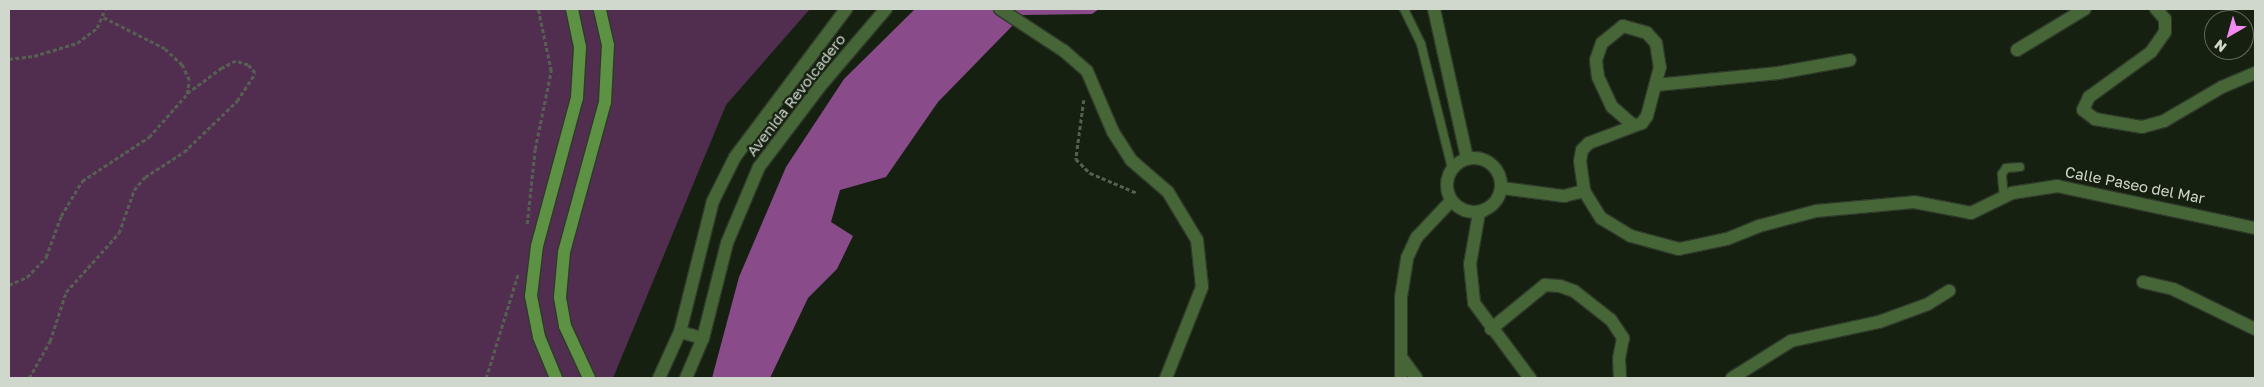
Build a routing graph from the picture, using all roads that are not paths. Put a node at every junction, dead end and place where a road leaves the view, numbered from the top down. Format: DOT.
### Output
graph roads {
  1 [pos="572,9"];
  2 [pos="600,9"];
  3 [pos="846,9"];
  4 [pos="853,9"];
  5 [pos="886,9"];
  6 [pos="1000,9"];
  7 [pos="1404,9"];
  8 [pos="1434,9"];
  9 [pos="2085,9"];
  10 [pos="2156,9"];
  11 [pos="832,28"];
  12 [pos="2017,50"];
  13 [pos="1850,60"];
  14 [pos="2255,74"];
  15 [pos="1656,85"];
  16 [pos="1633,125"];
  17 [pos="1466,158"];
  18 [pos="2020,167"];
  19 [pos="1452,168"];
  20 [pos="1502,188"];
  21 [pos="1584,191"];
  22 [pos="2004,199"];
  23 [pos="1451,201"];
  24 [pos="1479,212"];
  25 [pos="2255,228"];
  26 [pos="2143,282"];
  27 [pos="1949,291"];
  28 [pos="1491,328"];
  29 [pos="2255,330"];
  30 [pos="680,332"];
  31 [pos="703,338"];
  32 [pos="1401,357"];
  33 [pos="556,378"];
  34 [pos="589,378"];
  35 [pos="659,378"];
  36 [pos="686,378"];
  37 [pos="1166,378"];
  38 [pos="1401,378"];
  39 [pos="1416,378"];
  40 [pos="1530,378"];
  41 [pos="1620,378"];
  42 [pos="1732,378"];
  1 -- 33 [label="main road"];
  2 -- 34 [label="main road"];
  3 -- 11 [label="street, Avenida Revolcadero"];
  4 -- 11 [label="street"];
  5 -- 31 [label="street, Avenida Revolcadero"];
  6 -- 37 [label="street"];
  7 -- 19 [label="lane"];
  8 -- 17 [label="street"];
  9 -- 12 [label="street"];
  10 -- 14 [label="street"];
  11 -- 30 [label="street, Avenida Revolcadero"];
  13 -- 15 [label="street"];
  15 -- 16 [label="street"];
  15 -- 16 [label="street"];
  16 -- 21 [label="street"];
  17 -- 19 [label="street"];
  17 -- 20 [label="street"];
  18 -- 22 [label="lane"];
  19 -- 23 [label="street"];
  20 -- 21 [label="street"];
  20 -- 24 [label="street"];
  21 -- 22 [label="street, Calle Paseo del Mar"];
  22 -- 25 [label="street, Calle Paseo del Mar"];
  23 -- 24 [label="street"];
  23 -- 32 [label="street"];
  24 -- 28 [label="street"];
  26 -- 29 [label="street"];
  27 -- 42 [label="street"];
  28 -- 40 [label="street"];
  28 -- 41 [label="street"];
  30 -- 31 [label="street"];
  30 -- 35 [label="street, Avenida Revolcadero"];
  31 -- 36 [label="street, Avenida Revolcadero"];
  32 -- 38 [label="street"];
  32 -- 39 [label="street"];
}
